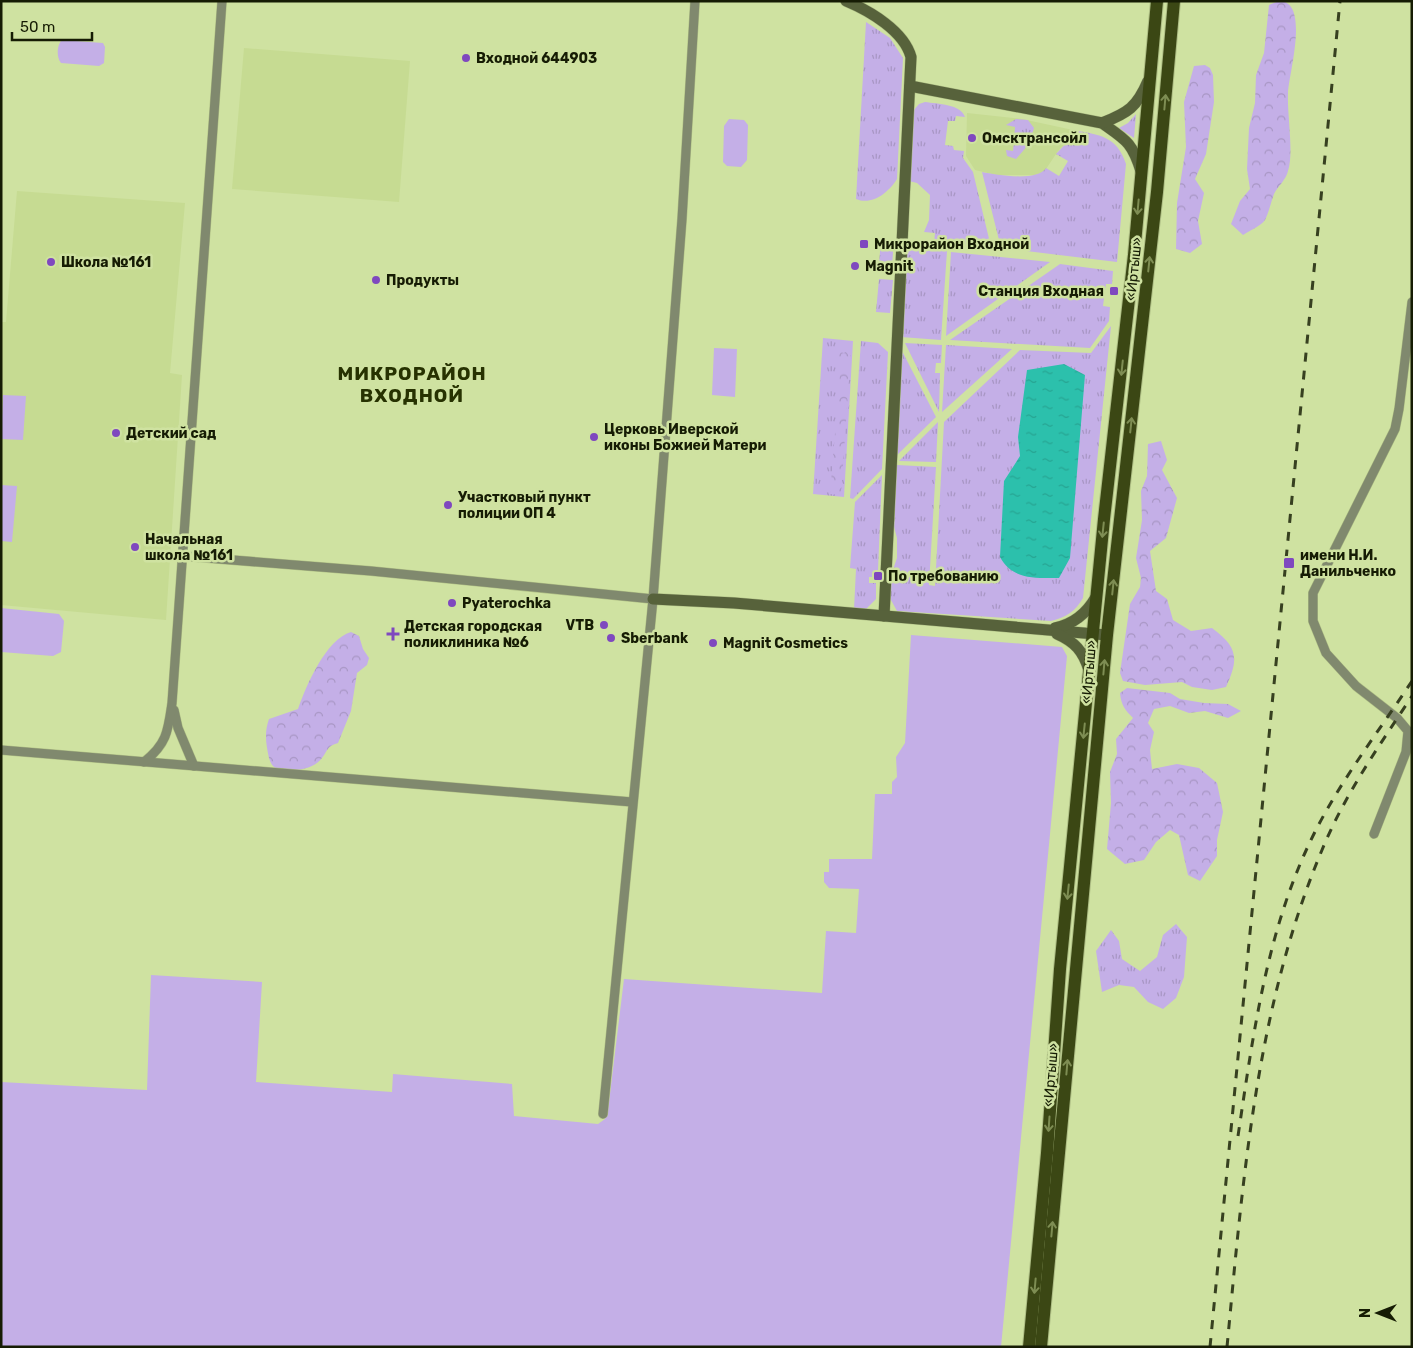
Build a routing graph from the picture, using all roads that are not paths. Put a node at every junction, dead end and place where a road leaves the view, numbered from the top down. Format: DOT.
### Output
graph roads {
  1 [pos="222,1"];
  2 [pos="695,1"];
  3 [pos="846,1"];
  4 [pos="1157,1"];
  5 [pos="1174,1"];
  6 [pos="1149,79"];
  7 [pos="910,86"];
  8 [pos="1102,123"];
  9 [pos="1141,173"];
  10 [pos="1412,302"];
  11 [pos="182,556"];
  12 [pos="1097,595"];
  13 [pos="653,598"];
  14 [pos="884,616"];
  15 [pos="1046,629"];
  16 [pos="1093,634"];
  17 [pos="1107,635"];
  18 [pos="1090,673"];
  19 [pos="172,703"];
  20 [pos="1,750"];
  21 [pos="144,762"];
  22 [pos="194,766"];
  23 [pos="632,802"];
  24 [pos="1374,834"];
  25 [pos="603,1114"];
  26 [pos="1029,1347"];
  27 [pos="1041,1347"];
  1 -- 11 [label="street"];
  2 -- 13 [label="street"];
  3 -- 7 [label="street"];
  4 -- 6 [label="main road, «Иртыш»"];
  17 -- 5 [label="main road, «Иртыш», one-way"];
  6 -- 8 [label="street"];
  6 -- 9 [label="main road, «Иртыш»"];
  7 -- 8 [label="street"];
  7 -- 14 [label="street"];
  8 -- 9 [label="street"];
  9 -- 12 [label="main road, «Иртыш», one-way"];
  10 -- 24 [label="street"];
  11 -- 13 [label="street"];
  11 -- 19 [label="street"];
  12 -- 15 [label="street"];
  12 -- 16 [label="main road, «Иртыш»"];
  13 -- 14 [label="street"];
  13 -- 23 [label="street"];
  14 -- 15 [label="street"];
  15 -- 16 [label="street"];
  15 -- 18 [label="street"];
  16 -- 17 [label="street"];
  16 -- 18 [label="main road, «Иртыш»"];
  27 -- 17 [label="main road, «Иртыш», one-way"];
  18 -- 26 [label="main road, «Иртыш», one-way"];
  19 -- 21 [label="street"];
  19 -- 22 [label="street"];
  20 -- 21 [label="street"];
  21 -- 22 [label="street"];
  22 -- 23 [label="street"];
  23 -- 25 [label="street"];
}
